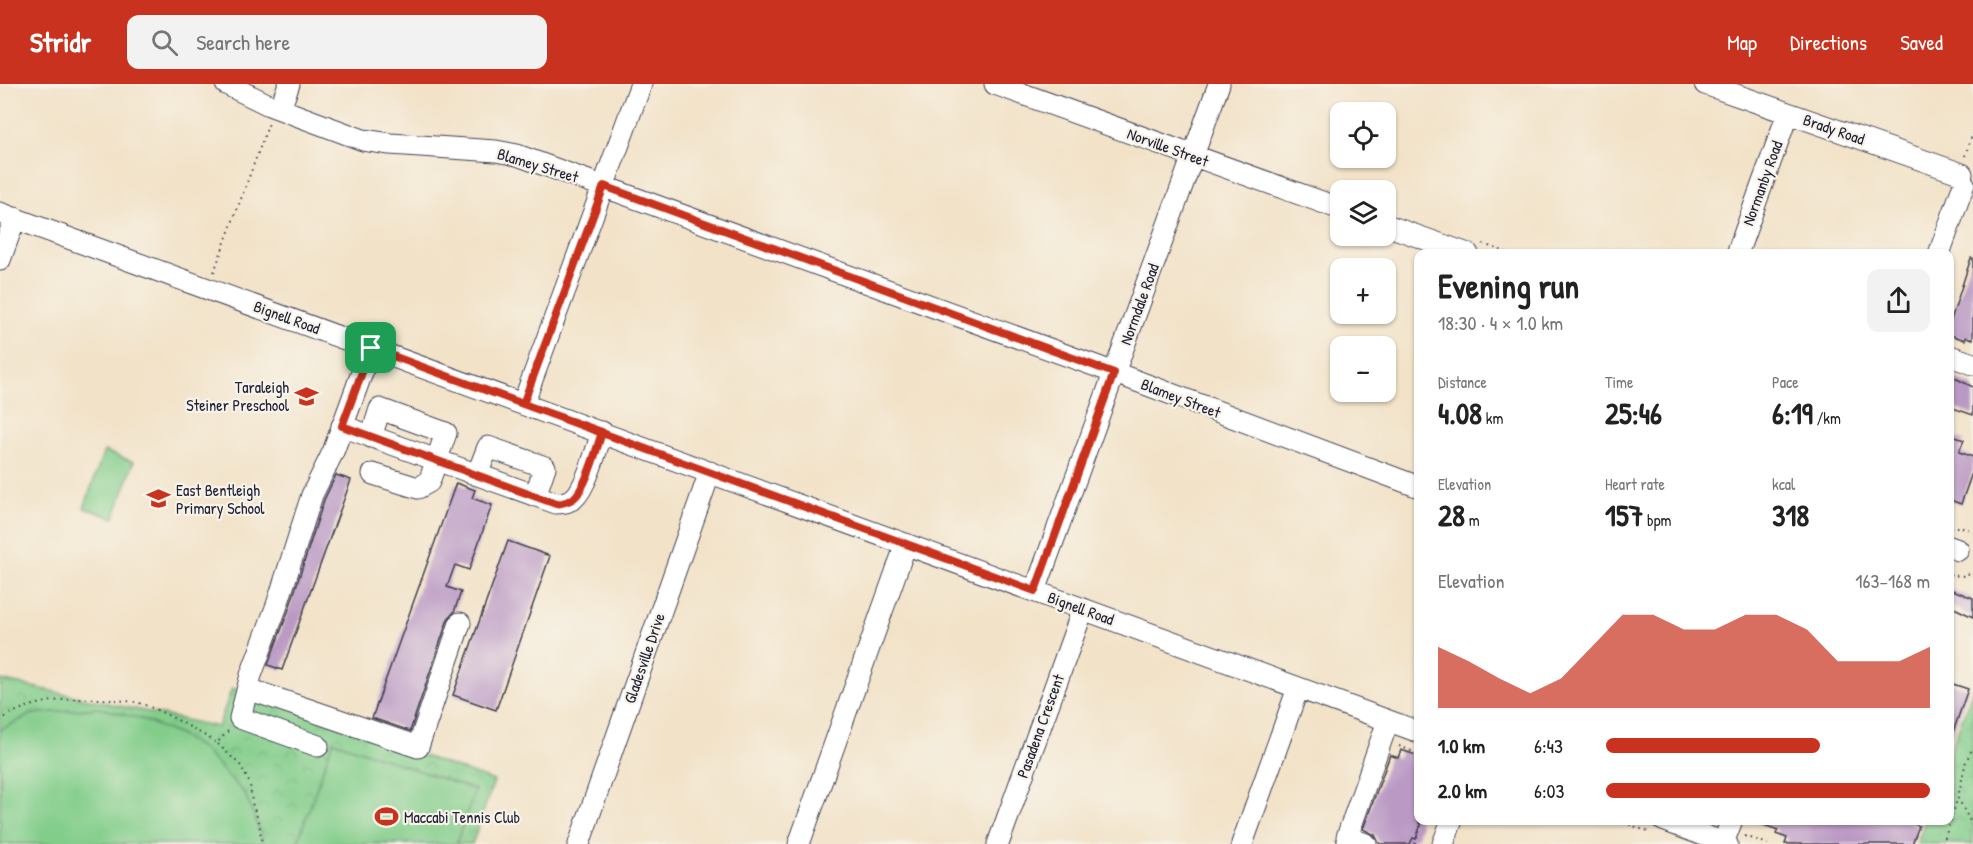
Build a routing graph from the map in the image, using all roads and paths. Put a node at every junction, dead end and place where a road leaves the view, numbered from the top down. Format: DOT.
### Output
graph roads {
  1 [pos="226,84"];
  2 [pos="289,84"];
  3 [pos="641,84"];
  4 [pos="995,84"];
  5 [pos="1220,84"];
  6 [pos="1705,84"];
  7 [pos="1788,113"];
  8 [pos="275,115"];
  9 [pos="1193,156"];
  10 [pos="1968,178"];
  11 [pos="604,186"];
  12 [pos="1330,205"];
  13 [pos="8,215"];
  14 [pos="1396,229"];
  15 [pos="1454,249"];
  16 [pos="1739,249"];
  17 [pos="1941,249"];
  18 [pos="0,260"];
  19 [pos="213,275"];
  20 [pos="371,348"];
  21 [pos="1954,357"];
  22 [pos="1973,364"];
  23 [pos="1114,373"];
  24 [pos="523,404"];
  25 [pos="342,426"];
  26 [pos="602,432"];
  27 [pos="370,437"];
  28 [pos="436,460"];
  29 [pos="710,472"];
  30 [pos="373,474"];
  31 [pos="477,475"];
  32 [pos="1414,485"];
  33 [pos="535,496"];
  34 [pos="1954,528"];
  35 [pos="1973,532"];
  36 [pos="906,544"];
  37 [pos="1973,572"];
  38 [pos="1954,575"];
  39 [pos="1035,591"];
  40 [pos="1083,609"];
  41 [pos="460,623"];
  42 [pos="1298,688"];
  43 [pos="248,689"];
  44 [pos="240,718"];
  45 [pos="0,721"];
  46 [pos="1388,721"];
  47 [pos="1414,730"];
  48 [pos="217,743"];
  49 [pos="318,746"];
  50 [pos="1973,748"];
  51 [pos="1958,797"];
  52 [pos="1954,810"];
  53 [pos="1421,825"];
  54 [pos="1450,825"];
  55 [pos="1676,825"];
  56 [pos="1730,825"];
  57 [pos="1949,825"];
  58 [pos="1973,827"];
  59 [pos="1725,843"];
  60 [pos="262,844"];
  61 [pos="579,844"];
  62 [pos="799,844"];
  63 [pos="998,844"];
  64 [pos="1242,844"];
  65 [pos="1366,844"];
  66 [pos="1415,844"];
  67 [pos="1443,844"];
  68 [pos="1943,844"];
  1 -- 8 [label="street, Blamey Street"];
  2 -- 8 [label="street"];
  3 -- 11 [label="street"];
  4 -- 9 [label="street, Norville Street"];
  5 -- 9 [label="street, Normdale Road"];
  6 -- 7 [label="street, Brady Road"];
  7 -- 10 [label="street, Brady Road"];
  7 -- 16 [label="street, Normanby Road"];
  8 -- 11 [label="street, Blamey Street"];
  8 -- 19 [label="path"];
  9 -- 12 [label="street, Norville Street"];
  9 -- 23 [label="street, Normdale Road"];
  10 -- 17 [label="street"];
  11 -- 23 [label="street, Blamey Street"];
  11 -- 24 [label="street"];
  13 -- 18 [label="street"];
  13 -- 20 [label="street, Bignell Road"];
  14 -- 15 [label="street"];
  20 -- 24 [label="street, Bignell Road"];
  20 -- 25 [label="street"];
  21 -- 22 [label="street"];
  23 -- 32 [label="street, Blamey Street"];
  23 -- 39 [label="street, Normdale Road"];
  24 -- 26 [label="street, Bignell Road"];
  25 -- 27 [label="street"];
  25 -- 43 [label="street"];
  26 -- 29 [label="street, Bignell Road"];
  26 -- 33 [label="street"];
  27 -- 28 [label="street"];
  27 -- 28 [label="street"];
  28 -- 30 [label="street"];
  28 -- 31 [label="street"];
  29 -- 36 [label="street, Bignell Road"];
  29 -- 61 [label="street, Gladesville Drive"];
  31 -- 33 [label="street"];
  31 -- 33 [label="street"];
  34 -- 35 [label="path"];
  36 -- 39 [label="street, Bignell Road"];
  36 -- 62 [label="street"];
  37 -- 38 [label="path"];
  39 -- 40 [label="street, Bignell Road"];
  40 -- 42 [label="street, Bignell Road"];
  40 -- 63 [label="street, Pasadena Crescent"];
  41 -- 43 [label="street"];
  42 -- 46 [label="street, Bignell Road"];
  42 -- 64 [label="street"];
  43 -- 44 [label="street"];
  44 -- 48 [label="path"];
  44 -- 49 [label="street"];
  45 -- 48 [label="path"];
  46 -- 47 [label="street, Bignell Road"];
  46 -- 65 [label="street"];
  48 -- 60 [label="path"];
  50 -- 51 [label="path"];
  51 -- 52 [label="path"];
  51 -- 58 [label="path"];
  53 -- 66 [label="path"];
  54 -- 67 [label="street"];
  55 -- 59 [label="street"];
  56 -- 59 [label="street"];
  57 -- 68 [label="path"];
}
